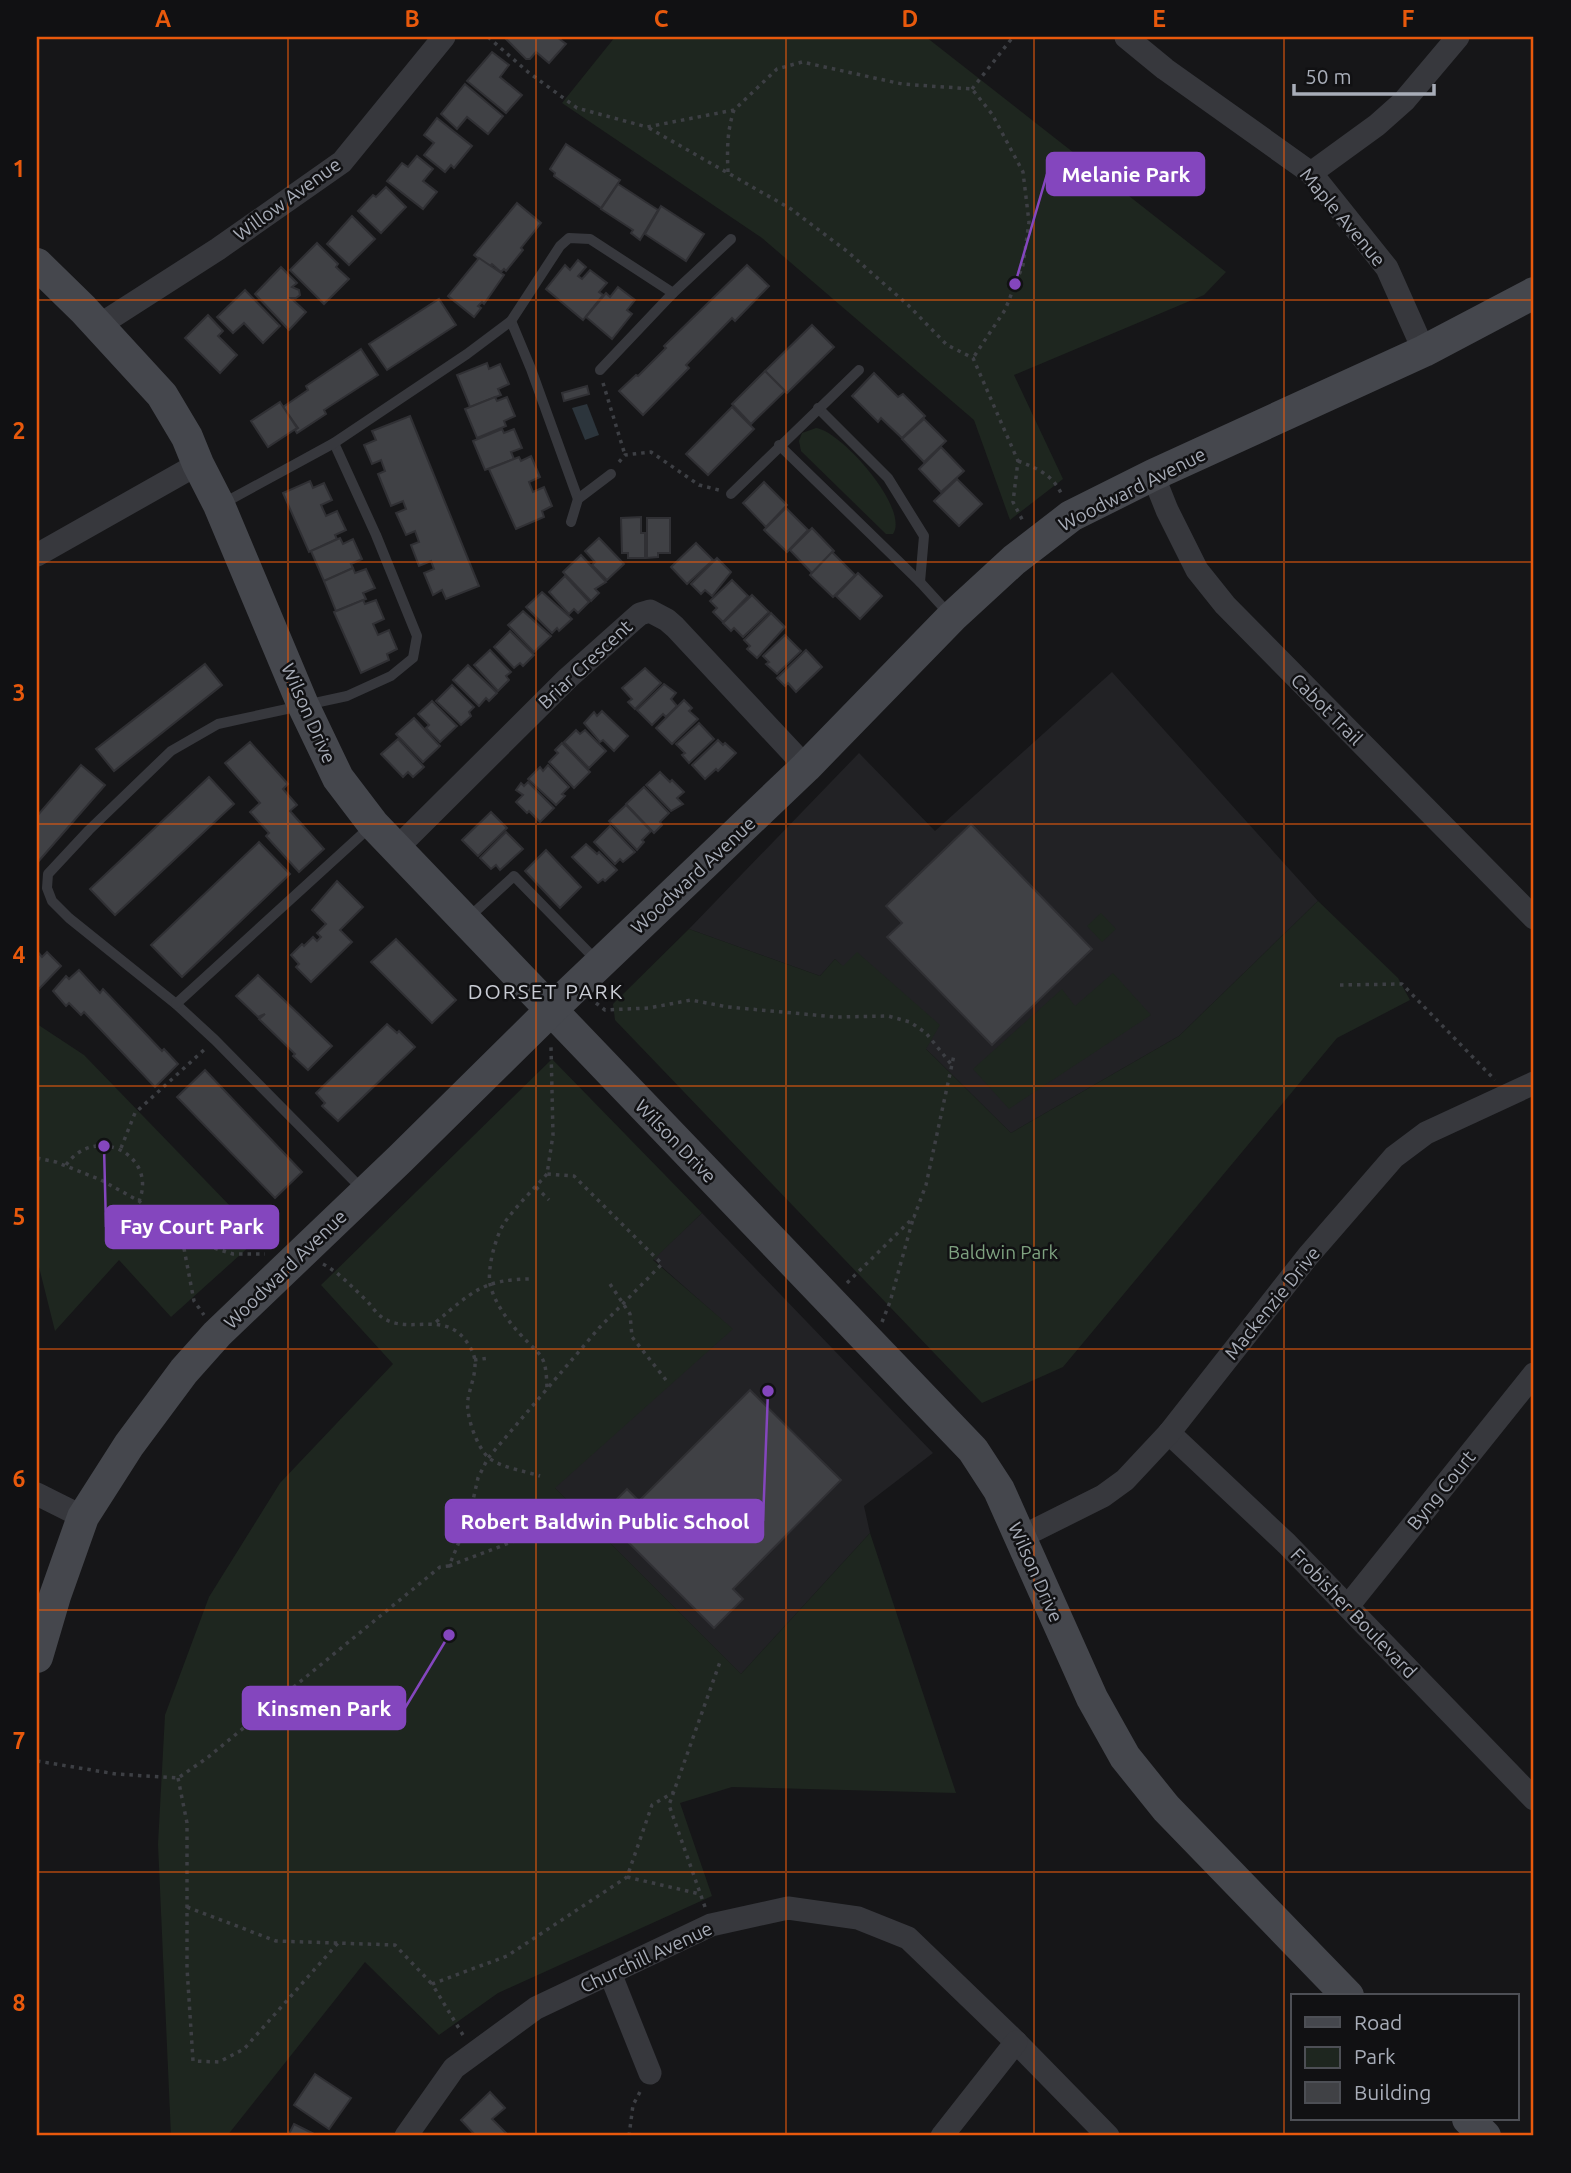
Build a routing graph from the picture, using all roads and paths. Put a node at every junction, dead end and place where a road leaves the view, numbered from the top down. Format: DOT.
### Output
graph roads {
  1 [pos="444,37"];
  2 [pos="488,37"];
  3 [pos="1013,37"];
  4 [pos="1126,37"];
  5 [pos="1458,37"];
  6 [pos="972,89"];
  7 [pos="734,110"];
  8 [pos="647,127"];
  9 [pos="728,172"];
  10 [pos="1311,173"];
  11 [pos="731,239"];
  12 [pos="37,264"];
  13 [pos="673,293"];
  14 [pos="1534,293"];
  15 [pos="511,321"];
  16 [pos="99,326"];
  17 [pos="1424,351"];
  18 [pos="973,358"];
  19 [pos="600,370"];
  20 [pos="859,370"];
  21 [pos="818,408"];
  22 [pos="334,443"];
  23 [pos="779,445"];
  24 [pos="625,454"];
  25 [pos="1018,461"];
  26 [pos="198,464"];
  27 [pos="611,474"];
  28 [pos="1153,475"];
  29 [pos="731,494"];
  30 [pos="578,499"];
  31 [pos="219,505"];
  32 [pos="1071,516"];
  33 [pos="571,522"];
  34 [pos="1034,543"];
  35 [pos="37,555"];
  36 [pos="920,582"];
  37 [pos="952,617"];
  38 [pos="303,705"];
  39 [pos="806,766"];
  40 [pos="373,824"];
  41 [pos="396,849"];
  42 [pos="1531,909"];
  43 [pos="465,921"];
  44 [pos="600,964"];
  45 [pos="1340,985"];
  46 [pos="576,986"];
  47 [pos="176,1004"];
  48 [pos="551,1010"];
  49 [pos="215,1040"];
  50 [pos="954,1055"];
  51 [pos="951,1064"];
  52 [pos="1534,1083"];
  53 [pos="1509,1094"];
  54 [pos="121,1149"];
  55 [pos="37,1158"];
  56 [pos="65,1166"];
  57 [pos="547,1174"];
  58 [pos="536,1187"];
  59 [pos="365,1192"];
  60 [pos="549,1200"];
  61 [pos="139,1201"];
  62 [pos="914,1217"];
  63 [pos="182,1238"];
  64 [pos="302,1254"];
  65 [pos="532,1279"];
  66 [pos="490,1283"];
  67 [pos="610,1284"];
  68 [pos="830,1300"];
  69 [pos="624,1302"];
  70 [pos="435,1323"];
  71 [pos="218,1334"];
  72 [pos="872,1345"];
  73 [pos="489,1358"];
  74 [pos="474,1360"];
  75 [pos="1534,1374"];
  76 [pos="666,1380"];
  77 [pos="547,1389"];
  78 [pos="1169,1433"];
  79 [pos="488,1458"];
  80 [pos="540,1476"];
  81 [pos="37,1494"];
  82 [pos="83,1517"];
  83 [pos="577,1517"];
  84 [pos="1021,1537"];
  85 [pos="449,1566"];
  86 [pos="1348,1606"];
  87 [pos="37,1657"];
  88 [pos="720,1662"];
  89 [pos="37,1761"];
  90 [pos="178,1778"];
  91 [pos="674,1792"];
  92 [pos="1533,1796"];
  93 [pos="627,1877"];
  94 [pos="701,1895"];
  95 [pos="187,1907"];
  96 [pos="711,1925"];
  97 [pos="338,1943"];
  98 [pos="610,1973"];
  99 [pos="432,1984"];
  100 [pos="1347,1994"];
  101 [pos="1016,2042"];
  102 [pos="474,2054"];
  103 [pos="650,2073"];
  104 [pos="1469,2120"];
  105 [pos="406,2136"];
  106 [pos="629,2136"];
  107 [pos="942,2136"];
  108 [pos="1108,2136"];
  109 [pos="1485,2136"];
  1 -- 16 [label="street, Willow Avenue"];
  2 -- 8 [label="path"];
  3 -- 6 [label="path"];
  4 -- 10 [label="street, Maple Avenue"];
  5 -- 10 [label="street"];
  6 -- 7 [label="path"];
  6 -- 18 [label="path"];
  7 -- 8 [label="path"];
  7 -- 9 [label="path"];
  8 -- 9 [label="path"];
  9 -- 18 [label="path"];
  10 -- 17 [label="street, Maple Avenue"];
  11 -- 13 [label="lane"];
  12 -- 16 [label="street, Wilson Drive"];
  13 -- 15 [label="lane"];
  13 -- 19 [label="lane"];
  14 -- 17 [label="street, Woodward Avenue"];
  15 -- 22 [label="lane"];
  15 -- 30 [label="lane"];
  16 -- 26 [label="street, Wilson Drive"];
  17 -- 28 [label="street, Woodward Avenue"];
  18 -- 25 [label="path"];
  19 -- 24 [label="path"];
  20 -- 21 [label="lane"];
  21 -- 23 [label="lane"];
  21 -- 36 [label="lane"];
  22 -- 31 [label="lane"];
  22 -- 38 [label="lane"];
  23 -- 29 [label="lane"];
  23 -- 36 [label="lane"];
  24 -- 27 [label="path"];
  24 -- 29 [label="path"];
  25 -- 32 [label="path"];
  25 -- 34 [label="path"];
  26 -- 31 [label="street, Wilson Drive"];
  26 -- 35 [label="street"];
  27 -- 30 [label="lane"];
  28 -- 32 [label="street, Woodward Avenue"];
  28 -- 42 [label="street, Cabot Trail"];
  30 -- 33 [label="lane"];
  31 -- 38 [label="street, Wilson Drive"];
  32 -- 34 [label="street, Woodward Avenue"];
  34 -- 37 [label="street, Woodward Avenue"];
  36 -- 37 [label="lane"];
  37 -- 39 [label="street, Woodward Avenue"];
  38 -- 40 [label="street, Wilson Drive"];
  38 -- 47 [label="lane"];
  39 -- 41 [label="street, Briar Crescent"];
  39 -- 44 [label="street, Woodward Avenue"];
  40 -- 41 [label="street, Wilson Drive"];
  40 -- 47 [label="lane"];
  41 -- 43 [label="street, Wilson Drive"];
  43 -- 44 [label="lane"];
  43 -- 48 [label="street, Wilson Drive"];
  44 -- 46 [label="street, Woodward Avenue"];
  45 -- 53 [label="path"];
  46 -- 48 [label="street, Woodward Avenue"];
  46 -- 51 [label="path"];
  47 -- 49 [label="lane"];
  48 -- 57 [label="path"];
  48 -- 59 [label="street, Woodward Avenue"];
  48 -- 68 [label="street, Wilson Drive"];
  49 -- 54 [label="path"];
  49 -- 59 [label="lane"];
  50 -- 51 [label="path"];
  51 -- 62 [label="path"];
  52 -- 53 [label="street, Mackenzie Drive"];
  53 -- 78 [label="street, Mackenzie Drive"];
  54 -- 56 [label="path"];
  54 -- 61 [label="path"];
  55 -- 56 [label="path"];
  56 -- 61 [label="path"];
  57 -- 58 [label="path"];
  57 -- 69 [label="path"];
  58 -- 60 [label="path"];
  58 -- 66 [label="path"];
  59 -- 64 [label="street, Woodward Avenue"];
  61 -- 63 [label="path"];
  62 -- 68 [label="path"];
  62 -- 72 [label="path"];
  63 -- 64 [label="path"];
  63 -- 71 [label="path"];
  64 -- 70 [label="path"];
  64 -- 71 [label="street, Woodward Avenue"];
  65 -- 66 [label="path"];
  66 -- 70 [label="path"];
  66 -- 77 [label="path"];
  67 -- 69 [label="path"];
  68 -- 72 [label="street, Wilson Drive"];
  69 -- 76 [label="path"];
  69 -- 77 [label="path"];
  70 -- 74 [label="path"];
  71 -- 82 [label="street, Woodward Avenue"];
  72 -- 84 [label="street, Wilson Drive"];
  73 -- 74 [label="path"];
  74 -- 79 [label="path"];
  75 -- 86 [label="street, Byng Court"];
  77 -- 79 [label="path"];
  78 -- 84 [label="street, Mackenzie Drive"];
  78 -- 86 [label="street, Frobisher Boulevard"];
  79 -- 80 [label="path"];
  79 -- 85 [label="path"];
  81 -- 82 [label="street"];
  82 -- 87 [label="street, Woodward Avenue"];
  83 -- 85 [label="path"];
  84 -- 100 [label="street, Wilson Drive"];
  85 -- 90 [label="path"];
  86 -- 92 [label="street, Frobisher Boulevard"];
  88 -- 91 [label="path"];
  89 -- 90 [label="path"];
  90 -- 95 [label="path"];
  91 -- 93 [label="path"];
  91 -- 94 [label="path"];
  93 -- 94 [label="path"];
  93 -- 99 [label="path"];
  94 -- 96 [label="path"];
  95 -- 97 [label="path"];
  95 -- 97 [label="path"];
  96 -- 98 [label="street, Churchill Avenue"];
  96 -- 101 [label="street, Churchill Avenue"];
  97 -- 99 [label="path"];
  98 -- 102 [label="street, Churchill Avenue"];
  98 -- 103 [label="street"];
  99 -- 102 [label="path"];
  101 -- 107 [label="street"];
  101 -- 108 [label="street, Churchill Avenue"];
  102 -- 105 [label="street, Churchill Avenue"];
  103 -- 106 [label="path"];
  104 -- 109 [label="street"];
}
